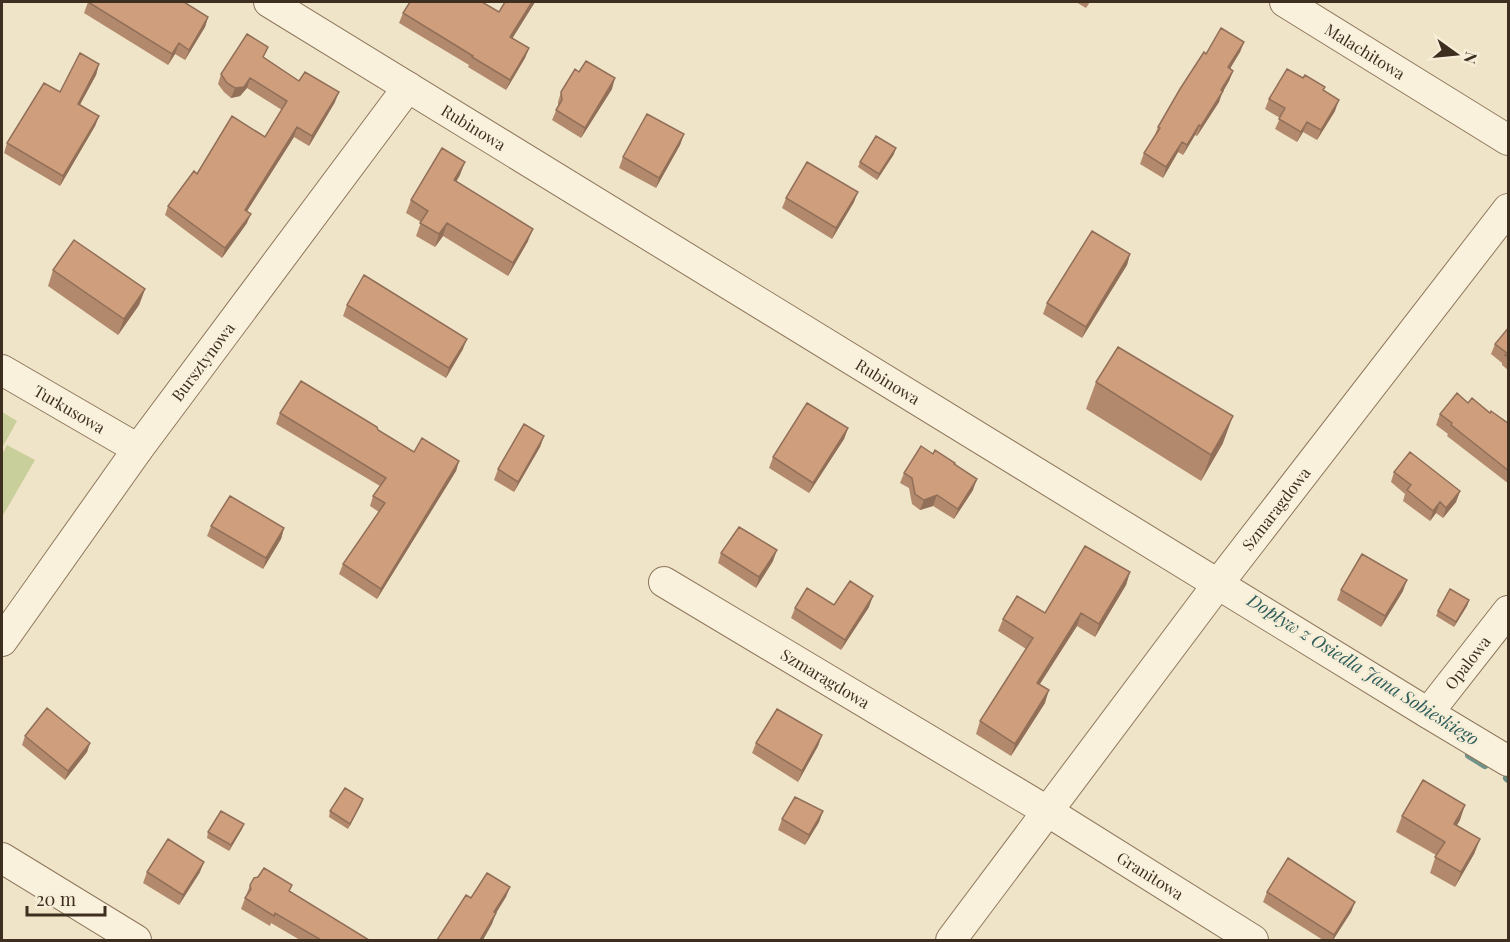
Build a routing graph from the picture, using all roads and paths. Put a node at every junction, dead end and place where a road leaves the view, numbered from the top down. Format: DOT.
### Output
graph roads {
  1 [pos="269,2"];
  2 [pos="1285,2"];
  3 [pos="408,87"];
  4 [pos="1509,140"];
  5 [pos="1509,209"];
  6 [pos="2,370"];
  7 [pos="138,449"];
  8 [pos="664,582"];
  9 [pos="1218,584"];
  10 [pos="1509,611"];
  11 [pos="2,641"];
  12 [pos="1428,713"];
  13 [pos="1509,761"];
  14 [pos="1047,811"];
  15 [pos="2,858"];
  16 [pos="136,940"];
  17 [pos="951,940"];
  18 [pos="1253,940"];
  1 -- 3 [label="street, Rubinowa"];
  2 -- 4 [label="street, Malachitowa"];
  3 -- 7 [label="street, Bursztynowa"];
  3 -- 9 [label="street, Rubinowa"];
  5 -- 9 [label="street, Szmaragdowa"];
  6 -- 7 [label="street, Turkusowa"];
  7 -- 11 [label="street, Bursztynowa"];
  8 -- 14 [label="street, Szmaragdowa"];
  9 -- 12 [label="street, Rubinowa"];
  9 -- 14 [label="street, Szmaragdowa"];
  10 -- 12 [label="street, Opalowa"];
  12 -- 13 [label="street, Rubinowa"];
  14 -- 17 [label="street, Szmaragdowa"];
  14 -- 18 [label="street, Granitowa"];
  15 -- 16 [label="street"];
}
